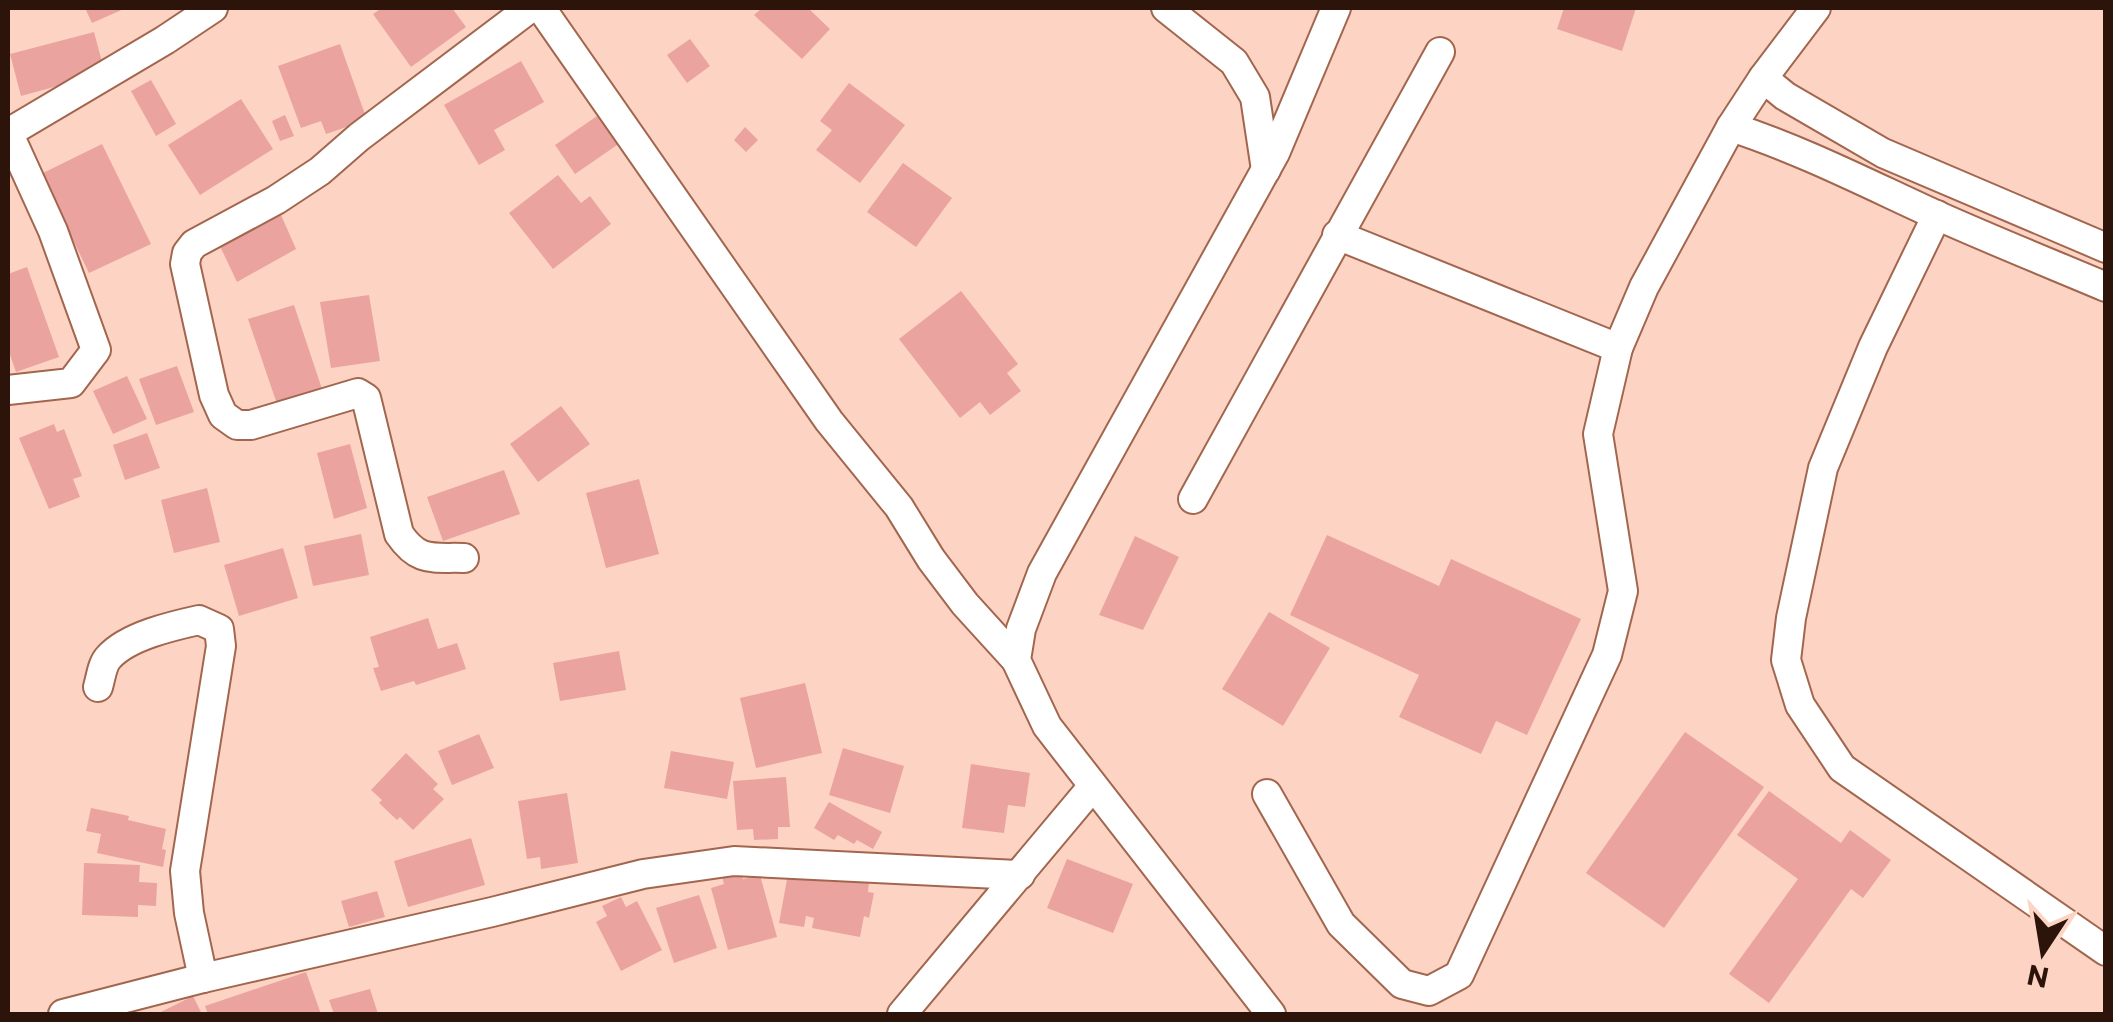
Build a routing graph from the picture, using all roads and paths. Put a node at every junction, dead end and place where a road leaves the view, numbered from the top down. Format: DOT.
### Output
graph roads {
  1 [pos="213,8"];
  2 [pos="530,8"];
  3 [pos="541,8"];
  4 [pos="1166,8"];
  5 [pos="1336,8"];
  6 [pos="1816,8"];
  7 [pos="1440,52"];
  8 [pos="1763,78"];
  9 [pos="1731,127"];
  10 [pos="8,132"];
  11 [pos="1266,170"];
  12 [pos="1937,215"];
  13 [pos="1337,235"];
  14 [pos="2106,248"];
  15 [pos="2106,286"];
  16 [pos="1618,348"];
  17 [pos="8,390"];
  18 [pos="1193,498"];
  19 [pos="464,558"];
  20 [pos="1016,660"];
  21 [pos="98,686"];
  22 [pos="1093,786"];
  23 [pos="1268,794"];
  24 [pos="1020,875"];
  25 [pos="2106,951"];
  26 [pos="202,978"];
  27 [pos="64,1014"];
  28 [pos="902,1014"];
  29 [pos="1271,1014"];
  1 -- 10 [label="street"];
  2 -- 19 [label="street"];
  3 -- 20 [label="street"];
  4 -- 11 [label="street"];
  5 -- 11 [label="street"];
  6 -- 8 [label="street"];
  7 -- 13 [label="street"];
  8 -- 9 [label="street"];
  8 -- 14 [label="street"];
  9 -- 12 [label="street"];
  9 -- 16 [label="street"];
  10 -- 17 [label="street"];
  11 -- 20 [label="street"];
  12 -- 15 [label="street"];
  12 -- 25 [label="street"];
  13 -- 16 [label="street"];
  13 -- 18 [label="street"];
  16 -- 23 [label="street"];
  20 -- 22 [label="street"];
  21 -- 26 [label="street"];
  22 -- 24 [label="street"];
  22 -- 29 [label="street"];
  24 -- 26 [label="street"];
  24 -- 28 [label="street"];
  26 -- 27 [label="street"];
}
